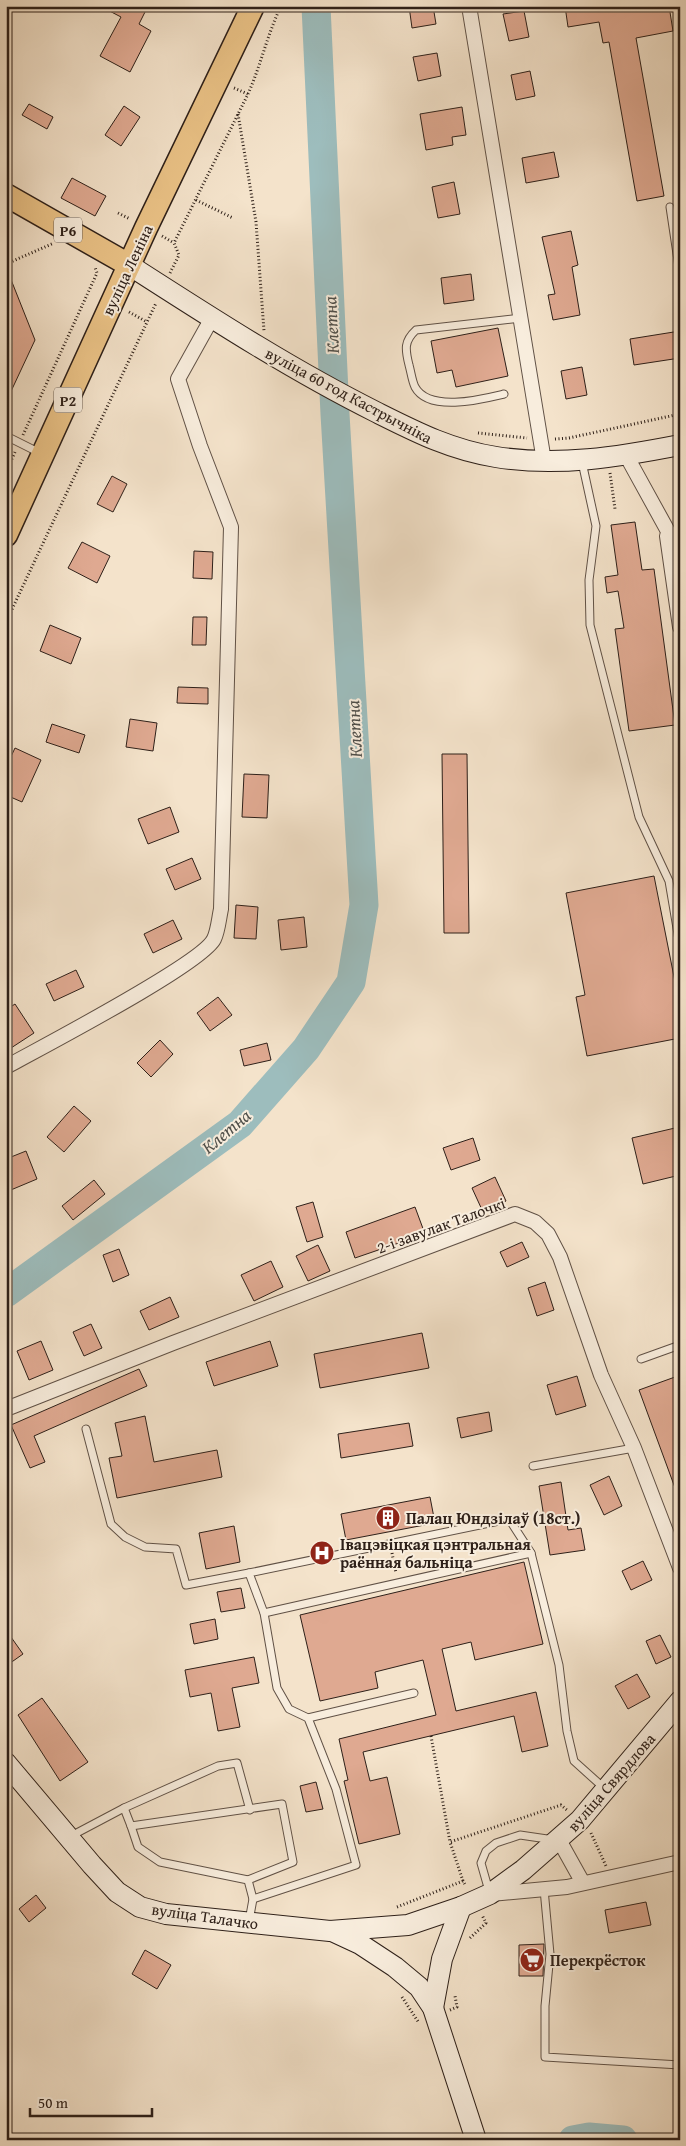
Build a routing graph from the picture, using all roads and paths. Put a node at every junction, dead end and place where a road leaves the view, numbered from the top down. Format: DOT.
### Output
graph roads {
  1 [pos="9,6"];
  2 [pos="253,6"];
  3 [pos="281,6"];
  4 [pos="469,6"];
  5 [pos="6,10"];
  6 [pos="238,113"];
  7 [pos="6,195"];
  8 [pos="196,200"];
  9 [pos="670,207"];
  10 [pos="233,218"];
  11 [pos="55,243"];
  12 [pos="100,249"];
  13 [pos="6,264"];
  14 [pos="129,264"];
  15 [pos="680,274"];
  16 [pos="163,287"];
  17 [pos="212,318"];
  18 [pos="521,318"];
  19 [pos="264,334"];
  20 [pos="504,394"];
  21 [pos="680,414"];
  22 [pos="470,432"];
  23 [pos="6,436"];
  24 [pos="541,439"];
  25 [pos="19,443"];
  26 [pos="680,445"];
  27 [pos="43,455"];
  28 [pos="626,455"];
  29 [pos="581,460"];
  30 [pos="544,461"];
  31 [pos="6,472"];
  32 [pos="666,527"];
  33 [pos="6,535"];
  34 [pos="680,554"];
  35 [pos="6,622"];
  36 [pos="680,627"];
  37 [pos="679,932"];
  38 [pos="680,946"];
  39 [pos="6,1067"];
  40 [pos="680,1345"];
  41 [pos="641,1359"];
  42 [pos="6,1409"];
  43 [pos="86,1429"];
  44 [pos="634,1448"];
  45 [pos="533,1466"];
  46 [pos="390,1544"];
  47 [pos="530,1553"];
  48 [pos="680,1568"];
  49 [pos="249,1573"];
  50 [pos="397,1583"];
  51 [pos="264,1613"];
  52 [pos="414,1692"];
  53 [pos="680,1701"];
  54 [pos="308,1718"];
  55 [pos="432,1736"];
  56 [pos="6,1763"];
  57 [pos="606,1790"];
  58 [pos="124,1808"];
  59 [pos="250,1810"];
  60 [pos="131,1826"];
  61 [pos="68,1837"];
  62 [pos="559,1840"];
  63 [pos="450,1842"];
  64 [pos="680,1862"];
  65 [pos="248,1880"];
  66 [pos="583,1883"];
  67 [pos="544,1889"];
  68 [pos="490,1894"];
  69 [pos="252,1899"];
  70 [pos="461,1907"];
  71 [pos="249,1922"];
  72 [pos="408,1925"];
  73 [pos="330,1931"];
  74 [pos="433,2008"];
  75 [pos="680,2065"];
  76 [pos="476,2140"];
  1 -- 5 [label="lane"];
  2 -- 14 [label="main road, вуліца Леніна / Р2"];
  3 -- 6 [label="path"];
  4 -- 18 [label="street"];
  6 -- 8 [label="path"];
  6 -- 19 [label="path"];
  7 -- 12 [label="main road, Р6"];
  8 -- 10 [label="path"];
  8 -- 16 [label="path"];
  9 -- 15 [label="lane"];
  11 -- 13 [label="path"];
  12 -- 14 [label="main road, Р6"];
  12 -- 25 [label="path"];
  14 -- 16 [label="street, вуліца 60 год Кастрычніка"];
  14 -- 27 [label="main road, вуліца Леніна / Р2"];
  16 -- 17 [label="street, вуліца 60 год Кастрычніка"];
  16 -- 35 [label="path"];
  17 -- 30 [label="street, вуліца 60 год Кастрычніка"];
  17 -- 39 [label="street"];
  18 -- 20 [label="lane"];
  18 -- 24 [label="street"];
  21 -- 24 [label="path"];
  22 -- 24 [label="path"];
  23 -- 25 [label="lane"];
  24 -- 30 [label="street"];
  25 -- 27 [label="lane"];
  25 -- 31 [label="path"];
  26 -- 28 [label="street, вуліца 60 год Кастрычніка"];
  27 -- 33 [label="main road, вуліца Леніна / Р2"];
  28 -- 29 [label="street, вуліца 60 год Кастрычніка"];
  28 -- 32 [label="street"];
  29 -- 30 [label="street, вуліца 60 год Кастрычніка"];
  29 -- 37 [label="lane"];
  32 -- 34 [label="street"];
  32 -- 36 [label="street"];
  37 -- 38 [label="lane"];
  40 -- 41 [label="lane"];
  42 -- 44 [label="street, 2-і завулак Талочкі"];
  43 -- 49 [label="lane"];
  44 -- 45 [label="lane"];
  44 -- 48 [label="street, 2-і завулак Талочкі"];
  46 -- 47 [label="lane"];
  46 -- 49 [label="lane"];
  46 -- 50 [label="path"];
  47 -- 50 [label="lane"];
  47 -- 57 [label="lane"];
  49 -- 51 [label="lane"];
  50 -- 51 [label="lane"];
  51 -- 54 [label="lane"];
  52 -- 54 [label="lane"];
  53 -- 57 [label="street, вуліца Свярдлова"];
  54 -- 69 [label="lane"];
  55 -- 63 [label="path"];
  56 -- 61 [label="street, вуліца Талачко"];
  57 -- 62 [label="street, вуліца Свярдлова"];
  58 -- 59 [label="lane"];
  58 -- 60 [label="lane"];
  58 -- 61 [label="lane"];
  59 -- 60 [label="lane"];
  59 -- 65 [label="lane"];
  60 -- 65 [label="lane"];
  61 -- 71 [label="street, вуліца Талачко"];
  62 -- 66 [label="street"];
  62 -- 68 [label="street, вуліца Свярдлова"];
  62 -- 68 [label="lane"];
  64 -- 66 [label="street, вуліца Свярдлова"];
  65 -- 69 [label="lane"];
  66 -- 67 [label="street, вуліца Свярдлова"];
  67 -- 68 [label="street, вуліца Свярдлова"];
  67 -- 75 [label="lane"];
  68 -- 70 [label="street, вуліца Свярдлова"];
  69 -- 71 [label="lane"];
  70 -- 72 [label="street, вуліца Свярдлова"];
  70 -- 74 [label="street"];
  71 -- 73 [label="street, вуліца Талачко"];
  72 -- 73 [label="street, вуліца Талачко"];
  73 -- 74 [label="street"];
  74 -- 76 [label="street"];
}
